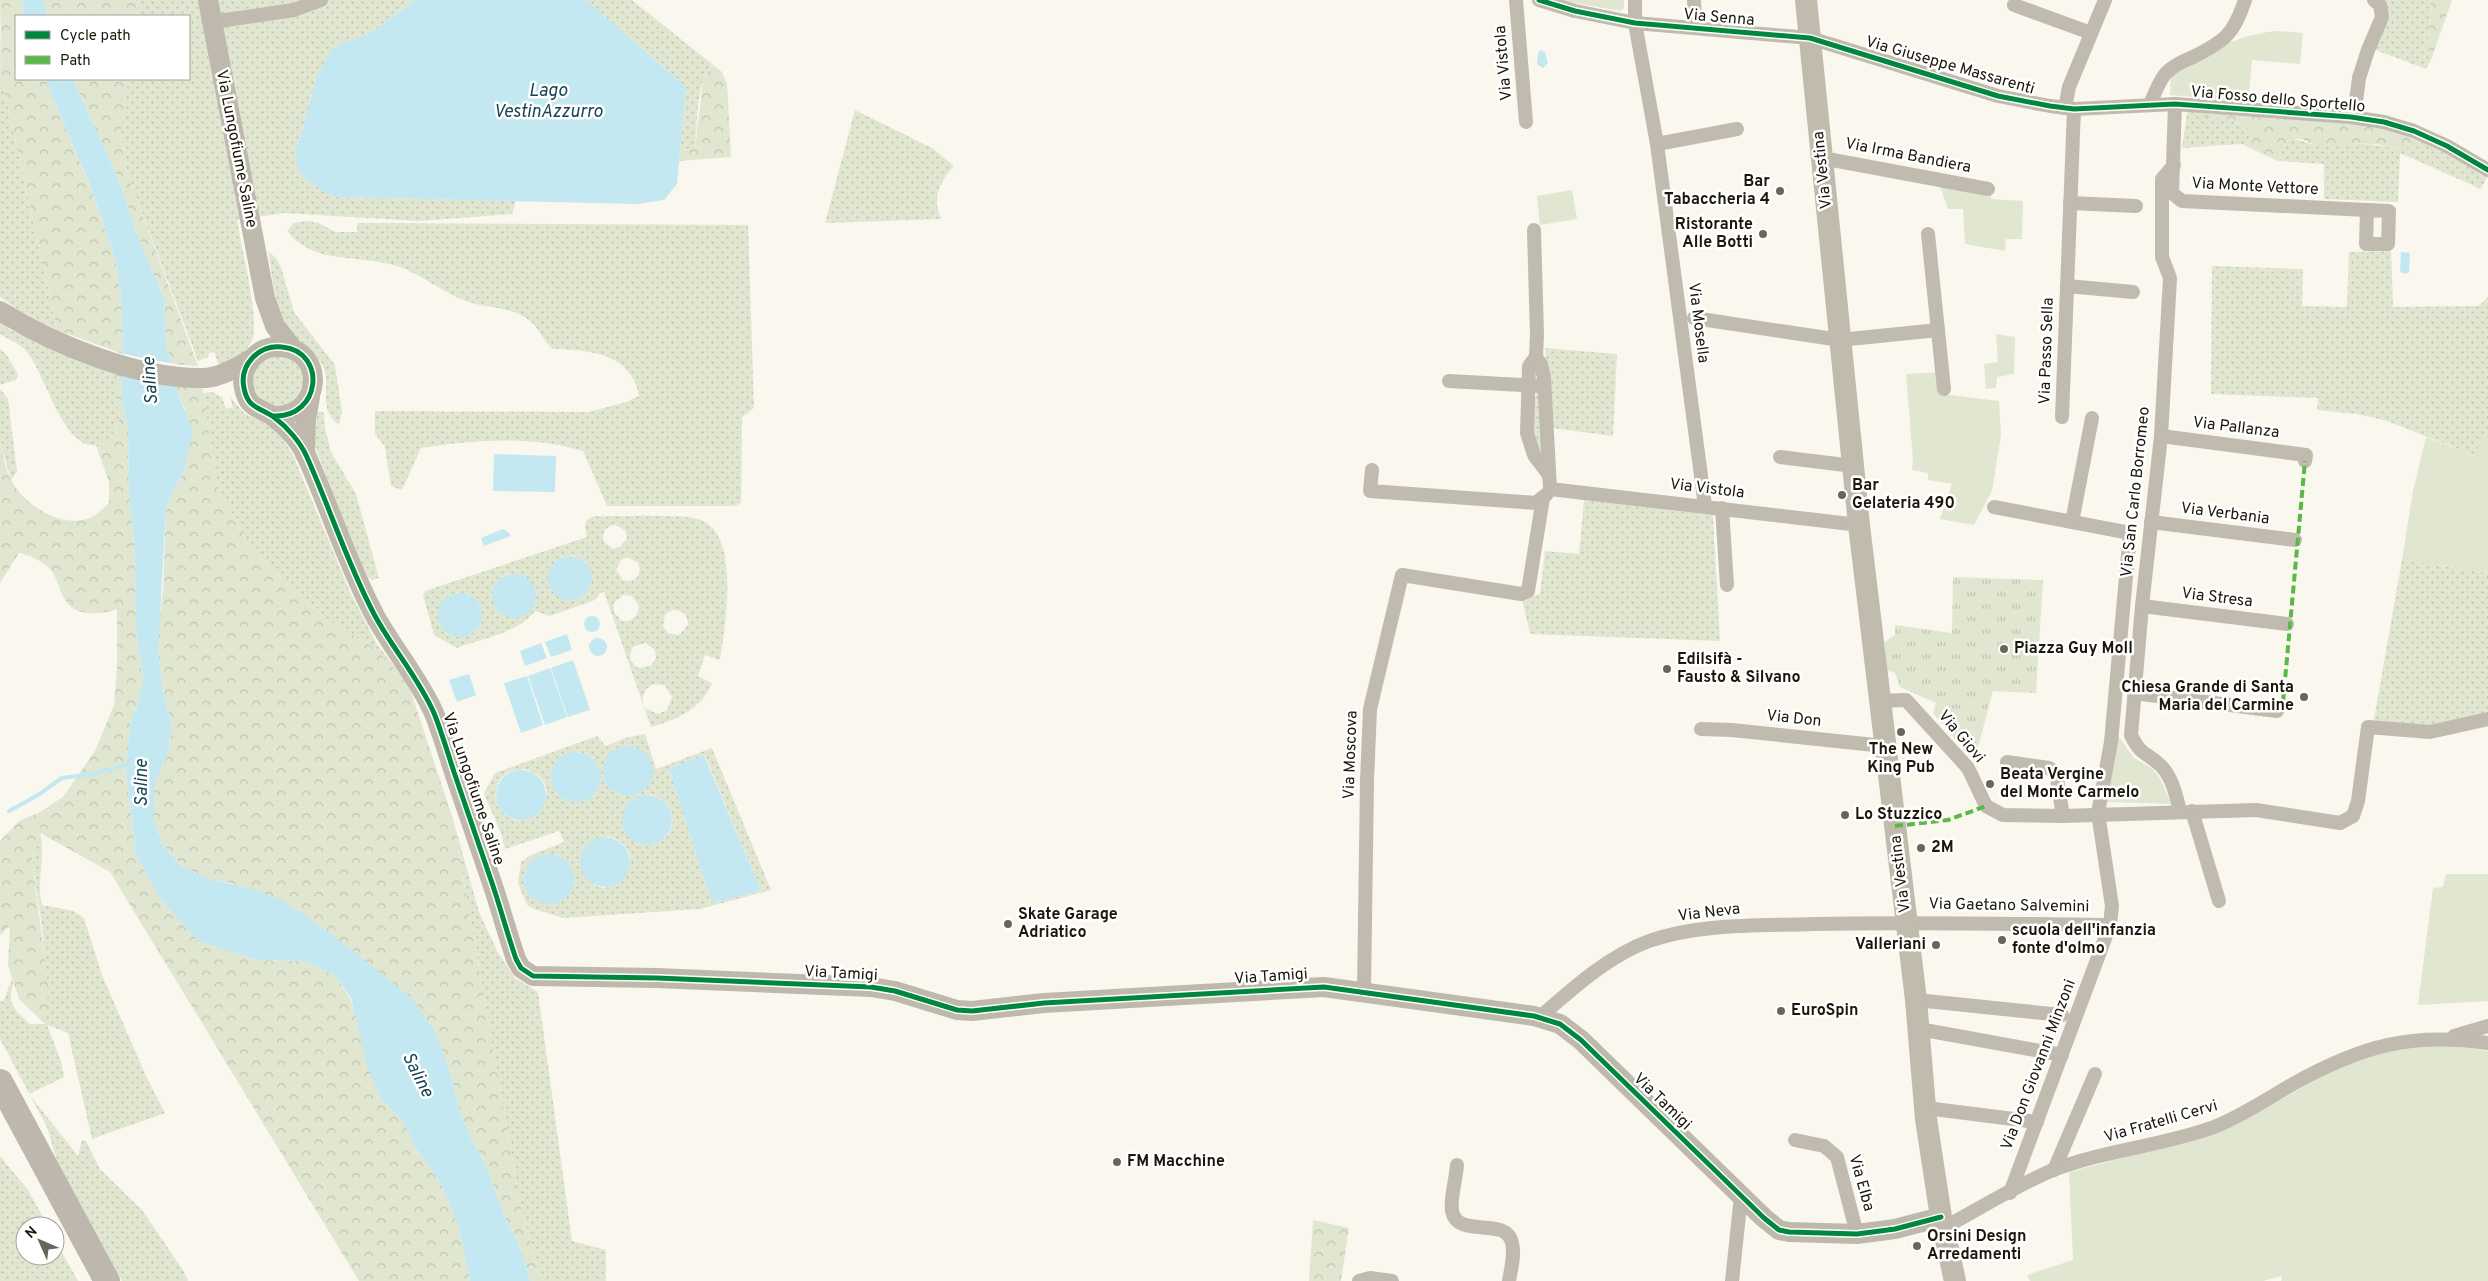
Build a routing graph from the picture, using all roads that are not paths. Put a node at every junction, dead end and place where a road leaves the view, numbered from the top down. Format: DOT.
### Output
graph roads {
  1 [pos="208,0"];
  2 [pos="321,0"];
  3 [pos="1516,0"];
  4 [pos="1539,0"];
  5 [pos="1634,0"];
  6 [pos="1694,0"];
  7 [pos="1806,0"];
  8 [pos="2105,0"];
  9 [pos="2245,0"];
  10 [pos="2374,0"];
  11 [pos="2014,5"];
  12 [pos="212,22"];
  13 [pos="1635,23"];
  14 [pos="1695,28"];
  15 [pos="2091,33"];
  16 [pos="1810,38"];
  17 [pos="2150,104"];
  18 [pos="2175,104"];
  19 [pos="2070,109"];
  20 [pos="2355,109"];
  21 [pos="1526,122"];
  22 [pos="1737,129"];
  23 [pos="1657,144"];
  24 [pos="1822,158"];
  25 [pos="2174,164"];
  26 [pos="2488,170"];
  27 [pos="1988,189"];
  28 [pos="2070,203"];
  29 [pos="2136,206"];
  30 [pos="2368,210"];
  31 [pos="1534,230"];
  32 [pos="1928,234"];
  33 [pos="2067,286"];
  34 [pos="2133,292"];
  35 [pos="265,298"];
  36 [pos="7,316"];
  37 [pos="1694,318"];
  38 [pos="1938,330"];
  39 [pos="1840,340"];
  40 [pos="294,350"];
  41 [pos="252,358"];
  42 [pos="1536,358"];
  43 [pos="213,379"];
  44 [pos="1450,381"];
  45 [pos="1545,385"];
  46 [pos="1529,386"];
  47 [pos="1944,389"];
  48 [pos="310,397"];
  49 [pos="247,399"];
  50 [pos="273,416"];
  51 [pos="2062,417"];
  52 [pos="2092,418"];
  53 [pos="2161,436"];
  54 [pos="305,454"];
  55 [pos="1780,456"];
  56 [pos="2306,458"];
  57 [pos="1853,466"];
  58 [pos="1372,470"];
  59 [pos="1550,475"];
  60 [pos="1547,494"];
  61 [pos="1704,506"];
  62 [pos="1722,508"];
  63 [pos="1994,508"];
  64 [pos="2072,522"];
  65 [pos="2151,522"];
  66 [pos="1859,526"];
  67 [pos="2295,540"];
  68 [pos="1727,585"];
  69 [pos="2142,606"];
  70 [pos="2287,624"];
  71 [pos="2134,693"];
  72 [pos="1879,701"];
  73 [pos="2277,711"];
  74 [pos="2488,719"];
  75 [pos="1701,729"];
  76 [pos="1884,746"];
  77 [pos="2007,762"];
  78 [pos="2186,811"];
  79 [pos="2098,813"];
  80 [pos="2063,816"];
  81 [pos="2219,900"];
  82 [pos="1907,922"];
  83 [pos="2110,925"];
  84 [pos="521,968"];
  85 [pos="1364,992"];
  86 [pos="1916,1000"];
  87 [pos="2062,1015"];
  88 [pos="1540,1017"];
  89 [pos="2488,1026"];
  90 [pos="1919,1029"];
  91 [pos="2446,1038"];
  92 [pos="2488,1043"];
  93 [pos="2062,1055"];
  94 [pos="2095,1074"];
  95 [pos="0,1082"];
  96 [pos="1926,1108"];
  97 [pos="0,1116"];
  98 [pos="2037,1122"];
  99 [pos="1795,1140"];
  100 [pos="1457,1165"];
  101 [pos="2054,1170"];
  102 [pos="2010,1193"];
  103 [pos="1741,1196"];
  104 [pos="1942,1222"];
  105 [pos="1857,1234"];
  106 [pos="88,1281"];
  107 [pos="107,1281"];
  108 [pos="1360,1281"];
  109 [pos="1392,1281"];
  110 [pos="1509,1281"];
  111 [pos="1732,1281"];
  112 [pos="1955,1281"];
  1 -- 12 [label="street, Via Lungofiume Saline"];
  2 -- 12 [label="street"];
  3 -- 21 [label="street, Via Vistola"];
  4 -- 13 [label="street, Via Senna"];
  5 -- 13 [label="street, Via Mosella"];
  6 -- 14 [label="street"];
  7 -- 16 [label="main road, Via Vestina"];
  8 -- 15 [label="street, Via Passo Sella"];
  9 -- 17 [label="street"];
  10 -- 20 [label="street"];
  11 -- 15 [label="street"];
  12 -- 35 [label="street, Via Lungofiume Saline"];
  13 -- 14 [label="street, Via Senna"];
  13 -- 23 [label="street, Via Mosella"];
  14 -- 16 [label="street, Via Senna"];
  15 -- 19 [label="street, Via Passo Sella"];
  16 -- 19 [label="street, Via Giuseppe Massarenti"];
  16 -- 24 [label="main road, Via Vestina"];
  17 -- 18 [label="street, Via Giuseppe Massarenti"];
  17 -- 19 [label="street, Via Giuseppe Massarenti"];
  18 -- 25 [label="street, Via Monte Vettore"];
  18 -- 26 [label="street, Via Fosso dello Sportello"];
  19 -- 28 [label="street, Via Passo Sella"];
  22 -- 23 [label="street"];
  23 -- 61 [label="street, Via Mosella"];
  24 -- 27 [label="street, Via Irma Bandiera"];
  24 -- 39 [label="main road, Via Vestina"];
  25 -- 30 [label="street, Via Monte Vettore"];
  25 -- 53 [label="street, Via San Carlo Borromeo"];
  28 -- 29 [label="street"];
  28 -- 33 [label="street, Via Passo Sella"];
  31 -- 42 [label="street"];
  32 -- 38 [label="street"];
  33 -- 34 [label="street, Via Passo Sella"];
  33 -- 51 [label="street, Via Passo Sella"];
  35 -- 40 [label="street, Via Lungofiume Saline"];
  35 -- 41 [label="street, Via Lungofiume Saline"];
  36 -- 43 [label="street"];
  37 -- 39 [label="street"];
  38 -- 39 [label="street"];
  38 -- 47 [label="street"];
  39 -- 57 [label="main road, Via Vestina"];
  40 -- 41 [label="street"];
  40 -- 48 [label="street"];
  41 -- 43 [label="street"];
  41 -- 49 [label="street"];
  42 -- 45 [label="street"];
  42 -- 46 [label="street"];
  43 -- 49 [label="street"];
  44 -- 46 [label="street"];
  45 -- 46 [label="street"];
  45 -- 59 [label="street"];
  46 -- 59 [label="street"];
  48 -- 50 [label="street"];
  48 -- 54 [label="street, Via Lungofiume Saline"];
  49 -- 50 [label="street"];
  50 -- 54 [label="street, Via Lungofiume Saline"];
  52 -- 64 [label="street"];
  53 -- 56 [label="street, Via Pallanza"];
  53 -- 65 [label="street, Via San Carlo Borromeo"];
  54 -- 84 [label="street, Via Lungofiume Saline"];
  55 -- 57 [label="street"];
  57 -- 66 [label="main road, Via Vestina"];
  58 -- 60 [label="street, Via Vistola"];
  59 -- 60 [label="street"];
  60 -- 61 [label="street, Via Vistola"];
  60 -- 85 [label="street, Via Moscova"];
  61 -- 62 [label="street, Via Vistola"];
  62 -- 66 [label="street, Via Vistola"];
  62 -- 68 [label="street"];
  63 -- 64 [label="street, Via Don Giovanni Minzoni"];
  64 -- 79 [label="street, Via Don Giovanni Minzoni"];
  65 -- 67 [label="street, Via Verbania"];
  65 -- 69 [label="street, Via San Carlo Borromeo"];
  66 -- 72 [label="main road, Via Vestina"];
  69 -- 70 [label="street, Via Stresa"];
  69 -- 71 [label="street, Via San Carlo Borromeo"];
  71 -- 73 [label="street"];
  71 -- 78 [label="street, Via San Carlo Borromeo"];
  72 -- 76 [label="main road, Via Vestina"];
  72 -- 80 [label="street, Via Giovi"];
  74 -- 78 [label="street, Via Giovi"];
  75 -- 76 [label="street, Via Don"];
  76 -- 82 [label="main road, Via Vestina"];
  77 -- 80 [label="street, Via Giovi"];
  78 -- 79 [label="street, Via Giovi"];
  78 -- 81 [label="street, Via San Carlo Borromeo"];
  79 -- 80 [label="street, Via Giovi"];
  79 -- 83 [label="street, Via Don Giovanni Minzoni"];
  82 -- 83 [label="street, Via Gaetano Salvemini"];
  82 -- 86 [label="main road, Via Vestina"];
  82 -- 88 [label="street, Via Neva"];
  83 -- 93 [label="street, Via Don Giovanni Minzoni"];
  84 -- 85 [label="street, Via Tamigi"];
  85 -- 88 [label="street, Via Tamigi"];
  86 -- 87 [label="street"];
  86 -- 90 [label="main road, Via Vestina"];
  88 -- 103 [label="street, Via Tamigi"];
  89 -- 91 [label="street"];
  90 -- 93 [label="street"];
  90 -- 96 [label="main road, Via Vestina"];
  91 -- 92 [label="street"];
  91 -- 101 [label="street, Via Fratelli Cervi"];
  93 -- 98 [label="street, Via Don Giovanni Minzoni"];
  94 -- 101 [label="street"];
  95 -- 107 [label="highway"];
  96 -- 98 [label="street"];
  96 -- 104 [label="main road, Via Vestina"];
  97 -- 106 [label="highway"];
  98 -- 102 [label="street, Via Don Giovanni Minzoni"];
  99 -- 105 [label="street, Via Elba"];
  100 -- 110 [label="street"];
  101 -- 102 [label="street, Via Fratelli Cervi"];
  102 -- 104 [label="street, Via Fratelli Cervi"];
  103 -- 105 [label="street, Via Tamigi"];
  103 -- 111 [label="street"];
  104 -- 105 [label="street, Via Tamigi"];
  104 -- 112 [label="main road, Via Vestina"];
  108 -- 109 [label="street"];
}
